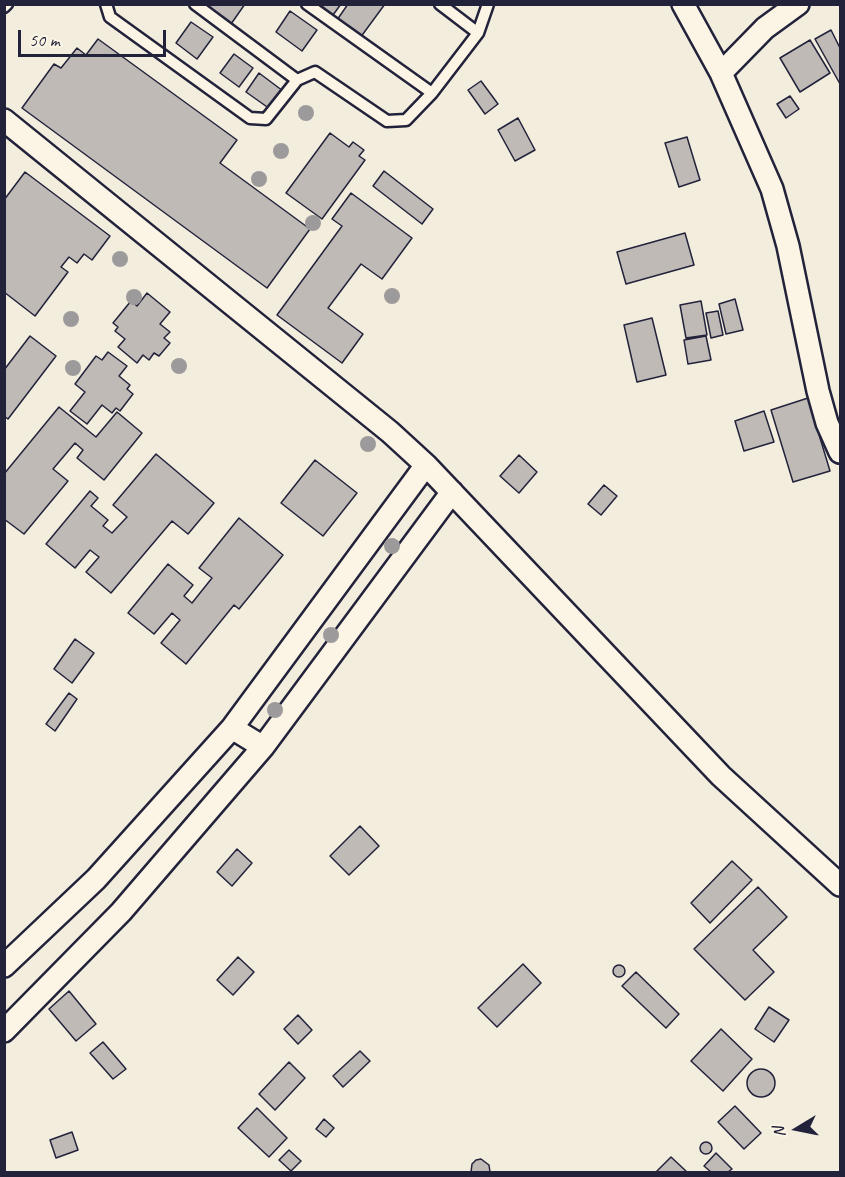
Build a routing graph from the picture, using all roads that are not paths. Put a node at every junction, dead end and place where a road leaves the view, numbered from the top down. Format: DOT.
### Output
graph roads {
  1 [pos="106,4"];
  2 [pos="195,4"];
  3 [pos="308,4"];
  4 [pos="440,4"];
  5 [pos="488,4"];
  6 [pos="683,4"];
  7 [pos="798,4"];
  8 [pos="478,33"];
  9 [pos="721,74"];
  10 [pos="297,80"];
  11 [pos="432,93"];
  12 [pos="4,120"];
  13 [pos="840,452"];
  14 [pos="426,465"];
  15 [pos="452,492"];
  16 [pos="232,728"];
  17 [pos="263,747"];
  18 [pos="840,885"];
  19 [pos="4,966"];
  20 [pos="4,1030"];
  1 -- 10 [label="lane"];
  2 -- 10 [label="lane"];
  3 -- 11 [label="lane"];
  4 -- 8 [label="lane"];
  5 -- 8 [label="lane"];
  6 -- 9 [label="street"];
  7 -- 9 [label="street"];
  8 -- 11 [label="lane"];
  9 -- 13 [label="street"];
  10 -- 11 [label="lane"];
  12 -- 14 [label="street"];
  14 -- 15 [label="street"];
  14 -- 16 [label="street"];
  15 -- 17 [label="street"];
  15 -- 18 [label="street"];
  16 -- 17 [label="street"];
  16 -- 19 [label="street"];
  17 -- 20 [label="street"];
}
